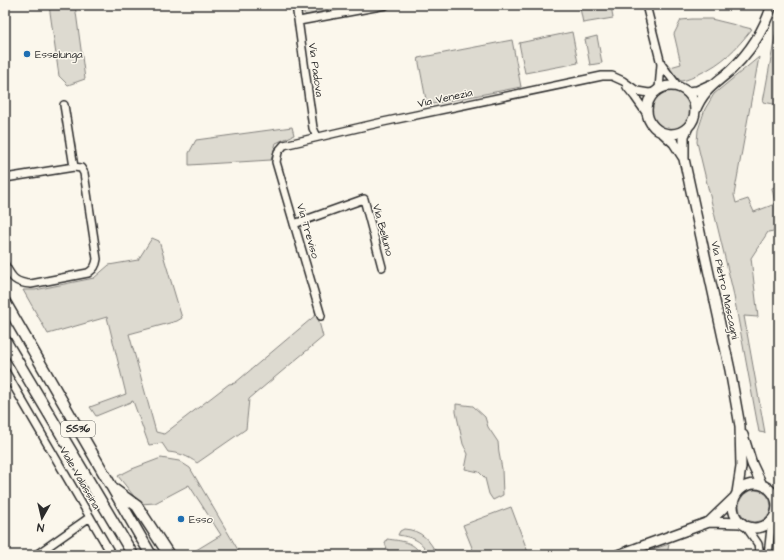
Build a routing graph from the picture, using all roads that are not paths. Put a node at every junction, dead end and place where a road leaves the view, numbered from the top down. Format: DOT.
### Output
graph roads {
  1 [pos="296,5"];
  2 [pos="381,5"];
  3 [pos="646,5"];
  4 [pos="772,5"];
  5 [pos="298,21"];
  6 [pos="661,64"];
  7 [pos="620,80"];
  8 [pos="712,85"];
  9 [pos="683,90"];
  10 [pos="657,91"];
  11 [pos="64,105"];
  12 [pos="695,111"];
  13 [pos="647,114"];
  14 [pos="688,128"];
  15 [pos="662,133"];
  16 [pos="317,137"];
  17 [pos="278,152"];
  18 [pos="684,159"];
  19 [pos="74,167"];
  20 [pos="5,178"];
  21 [pos="294,224"];
  22 [pos="5,265"];
  23 [pos="382,267"];
  24 [pos="5,302"];
  25 [pos="321,316"];
  26 [pos="5,340"];
  27 [pos="5,371"];
  28 [pos="740,426"];
  29 [pos="112,487"];
  30 [pos="765,487"];
  31 [pos="779,490"];
  32 [pos="736,495"];
  33 [pos="776,512"];
  34 [pos="90,517"];
  35 [pos="709,522"];
  36 [pos="743,524"];
  37 [pos="116,527"];
  38 [pos="36,555"];
  39 [pos="112,555"];
  40 [pos="129,555"];
  41 [pos="133,555"];
  42 [pos="151,555"];
  43 [pos="169,555"];
  44 [pos="618,555"];
  45 [pos="760,555"];
  46 [pos="768,555"];
  1 -- 5 [label="street, Via Padova"];
  2 -- 5 [label="street"];
  3 -- 6 [label="street"];
  4 -- 8 [label="main road"];
  5 -- 16 [label="street, Via Padova"];
  6 -- 9 [label="street"];
  6 -- 10 [label="street"];
  7 -- 10 [label="street, Via Venezia"];
  7 -- 13 [label="street"];
  7 -- 16 [label="street, Via Venezia"];
  8 -- 9 [label="main road"];
  8 -- 12 [label="main road"];
  9 -- 10 [label="main road"];
  9 -- 12 [label="main road"];
  10 -- 13 [label="main road"];
  11 -- 19 [label="street"];
  12 -- 14 [label="main road"];
  13 -- 15 [label="main road"];
  14 -- 15 [label="main road"];
  14 -- 18 [label="main road, Via Pietro Mascagni"];
  15 -- 18 [label="main road, Via Pietro Mascagni"];
  16 -- 17 [label="street, Via Venezia"];
  17 -- 21 [label="street, Via Treviso"];
  18 -- 28 [label="main road, Via Pietro Mascagni"];
  19 -- 20 [label="street"];
  19 -- 22 [label="street"];
  21 -- 23 [label="street, Via Belluno"];
  21 -- 25 [label="street, Via Treviso"];
  24 -- 29 [label="highway, SS36"];
  26 -- 37 [label="highway, SS36"];
  27 -- 34 [label="street, Viale Valassina"];
  28 -- 30 [label="main road, Via Pietro Mascagni"];
  28 -- 32 [label="main road, Via Pietro Mascagni"];
  29 -- 42 [label="highway, SS36"];
  29 -- 43 [label="highway"];
  30 -- 31 [label="main road"];
  30 -- 32 [label="main road"];
  30 -- 33 [label="main road"];
  32 -- 35 [label="main road"];
  32 -- 36 [label="main road"];
  33 -- 36 [label="main road"];
  33 -- 46 [label="street"];
  34 -- 38 [label="street"];
  34 -- 39 [label="street, Viale Valassina"];
  35 -- 36 [label="main road"];
  35 -- 44 [label="main road"];
  36 -- 45 [label="street"];
  37 -- 40 [label="highway"];
  37 -- 41 [label="highway, SS36"];
}
